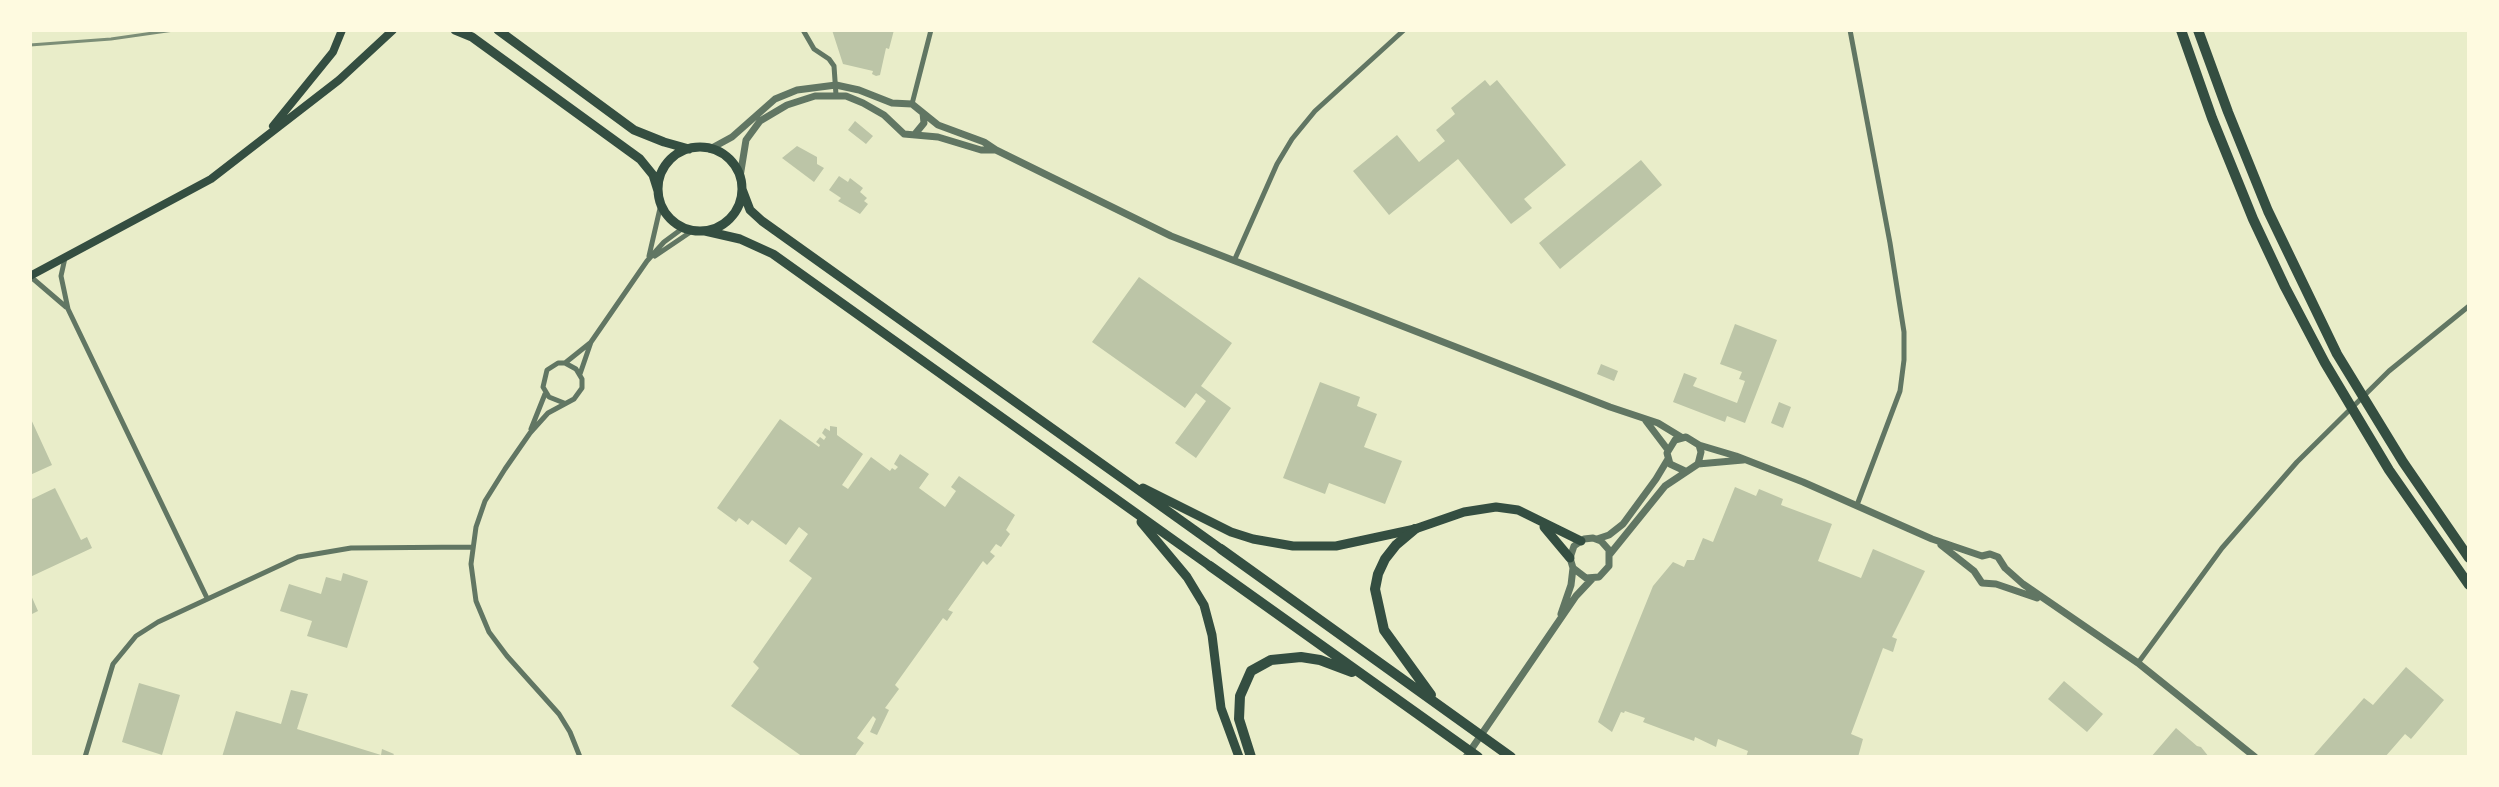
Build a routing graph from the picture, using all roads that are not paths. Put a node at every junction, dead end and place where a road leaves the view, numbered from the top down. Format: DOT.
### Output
graph roads {
  1 [pos="342,30"];
  2 [pos="393,30"];
  3 [pos="455,30"];
  4 [pos="498,30"];
  5 [pos="803,30"];
  6 [pos="931,30"];
  7 [pos="1404,30"];
  8 [pos="1850,30"];
  9 [pos="2181,30"];
  10 [pos="2198,30"];
  11 [pos="836,85"];
  12 [pos="836,95"];
  13 [pos="912,104"];
  14 [pos="901,106"];
  15 [pos="923,113"];
  16 [pos="894,124"];
  17 [pos="915,134"];
  18 [pos="264,137"];
  19 [pos="689,149"];
  20 [pos="710,149"];
  21 [pos="996,150"];
  22 [pos="740,177"];
  23 [pos="742,189"];
  24 [pos="658,191"];
  25 [pos="661,204"];
  26 [pos="687,229"];
  27 [pos="705,231"];
  28 [pos="65,258"];
  29 [pos="647,261"];
  30 [pos="1234,261"];
  31 [pos="30,276"];
  32 [pos="2469,306"];
  33 [pos="68,309"];
  34 [pos="591,342"];
  35 [pos="565,363"];
  36 [pos="580,374"];
  37 [pos="545,393"];
  38 [pos="564,403"];
  39 [pos="1644,420"];
  40 [pos="530,433"];
  41 [pos="1681,437"];
  42 [pos="1699,445"];
  43 [pos="1668,454"];
  44 [pos="1746,460"];
  45 [pos="1698,464"];
  46 [pos="1685,471"];
  47 [pos="1115,474"];
  48 [pos="1857,505"];
  49 [pos="1128,507"];
  50 [pos="1539,522"];
  51 [pos="1415,529"];
  52 [pos="1597,539"];
  53 [pos="1932,539"];
  54 [pos="1581,541"];
  55 [pos="472,547"];
  56 [pos="1221,549"];
  57 [pos="1610,554"];
  58 [pos="1982,556"];
  59 [pos="2469,558"];
  60 [pos="1571,563"];
  61 [pos="1210,566"];
  62 [pos="2005,568"];
  63 [pos="1974,571"];
  64 [pos="1592,579"];
  65 [pos="1996,584"];
  66 [pos="2469,585"];
  67 [pos="207,598"];
  68 [pos="2050,604"];
  69 [pos="1558,623"];
  70 [pos="2138,663"];
  71 [pos="1366,678"];
  72 [pos="1440,706"];
  73 [pos="85,757"];
  74 [pos="580,757"];
  75 [pos="1239,757"];
  76 [pos="1251,757"];
  77 [pos="1466,757"];
  78 [pos="1478,757"];
  79 [pos="1511,757"];
  80 [pos="2255,757"];
  1 -- 18 [label="main road"];
  2 -- 18 [label="main road"];
  3 -- 24 [label="highway"];
  4 -- 19 [label="highway"];
  5 -- 11 [label="street"];
  6 -- 13 [label="street"];
  7 -- 30 [label="street"];
  8 -- 48 [label="street"];
  9 -- 66 [label="highway"];
  10 -- 59 [label="highway"];
  11 -- 12 [label="street"];
  11 -- 14 [label="street"];
  11 -- 20 [label="street"];
  12 -- 16 [label="street"];
  12 -- 22 [label="street"];
  13 -- 14 [label="street"];
  13 -- 15 [label="street"];
  14 -- 16 [label="street"];
  15 -- 17 [label="street"];
  15 -- 21 [label="street"];
  16 -- 17 [label="street"];
  17 -- 21 [label="street"];
  18 -- 28 [label="main road"];
  19 -- 20 [label="highway"];
  19 -- 24 [label="highway"];
  20 -- 22 [label="highway"];
  21 -- 30 [label="street"];
  22 -- 23 [label="highway"];
  23 -- 27 [label="highway"];
  23 -- 47 [label="highway"];
  24 -- 25 [label="highway"];
  25 -- 26 [label="highway"];
  25 -- 29 [label="street"];
  26 -- 27 [label="highway"];
  26 -- 29 [label="street"];
  27 -- 49 [label="highway"];
  28 -- 31 [label="main road"];
  28 -- 33 [label="street"];
  29 -- 34 [label="street"];
  30 -- 39 [label="street"];
  31 -- 33 [label="street"];
  32 -- 70 [label="street"];
  33 -- 67 [label="street"];
  34 -- 35 [label="street"];
  34 -- 36 [label="street"];
  35 -- 36 [label="street"];
  35 -- 37 [label="street"];
  36 -- 38 [label="street"];
  37 -- 38 [label="street"];
  37 -- 40 [label="street"];
  38 -- 40 [label="street"];
  39 -- 41 [label="street"];
  39 -- 43 [label="street"];
  40 -- 55 [label="street"];
  41 -- 42 [label="street"];
  41 -- 43 [label="street"];
  42 -- 44 [label="street"];
  42 -- 45 [label="street"];
  43 -- 46 [label="street"];
  43 -- 52 [label="street"];
  44 -- 45 [label="street"];
  44 -- 48 [label="street"];
  45 -- 46 [label="street"];
  46 -- 57 [label="street"];
  47 -- 51 [label="highway"];
  47 -- 56 [label="highway"];
  48 -- 53 [label="street"];
  49 -- 61 [label="highway"];
  49 -- 75 [label="highway"];
  50 -- 51 [label="highway"];
  50 -- 54 [label="highway"];
  50 -- 60 [label="highway"];
  51 -- 72 [label="highway"];
  52 -- 54 [label="street"];
  52 -- 57 [label="street"];
  53 -- 58 [label="street"];
  53 -- 63 [label="street"];
  54 -- 60 [label="street"];
  55 -- 67 [label="street"];
  55 -- 74 [label="street"];
  56 -- 72 [label="highway"];
  57 -- 64 [label="street"];
  58 -- 62 [label="street"];
  58 -- 63 [label="street"];
  60 -- 64 [label="street"];
  60 -- 69 [label="street"];
  61 -- 71 [label="highway"];
  62 -- 65 [label="street"];
  62 -- 68 [label="street"];
  63 -- 65 [label="street"];
  64 -- 69 [label="street"];
  65 -- 68 [label="street"];
  67 -- 73 [label="street"];
  68 -- 70 [label="street"];
  69 -- 77 [label="street"];
  70 -- 80 [label="street"];
  71 -- 76 [label="highway"];
  71 -- 78 [label="highway"];
  72 -- 79 [label="highway"];
}
